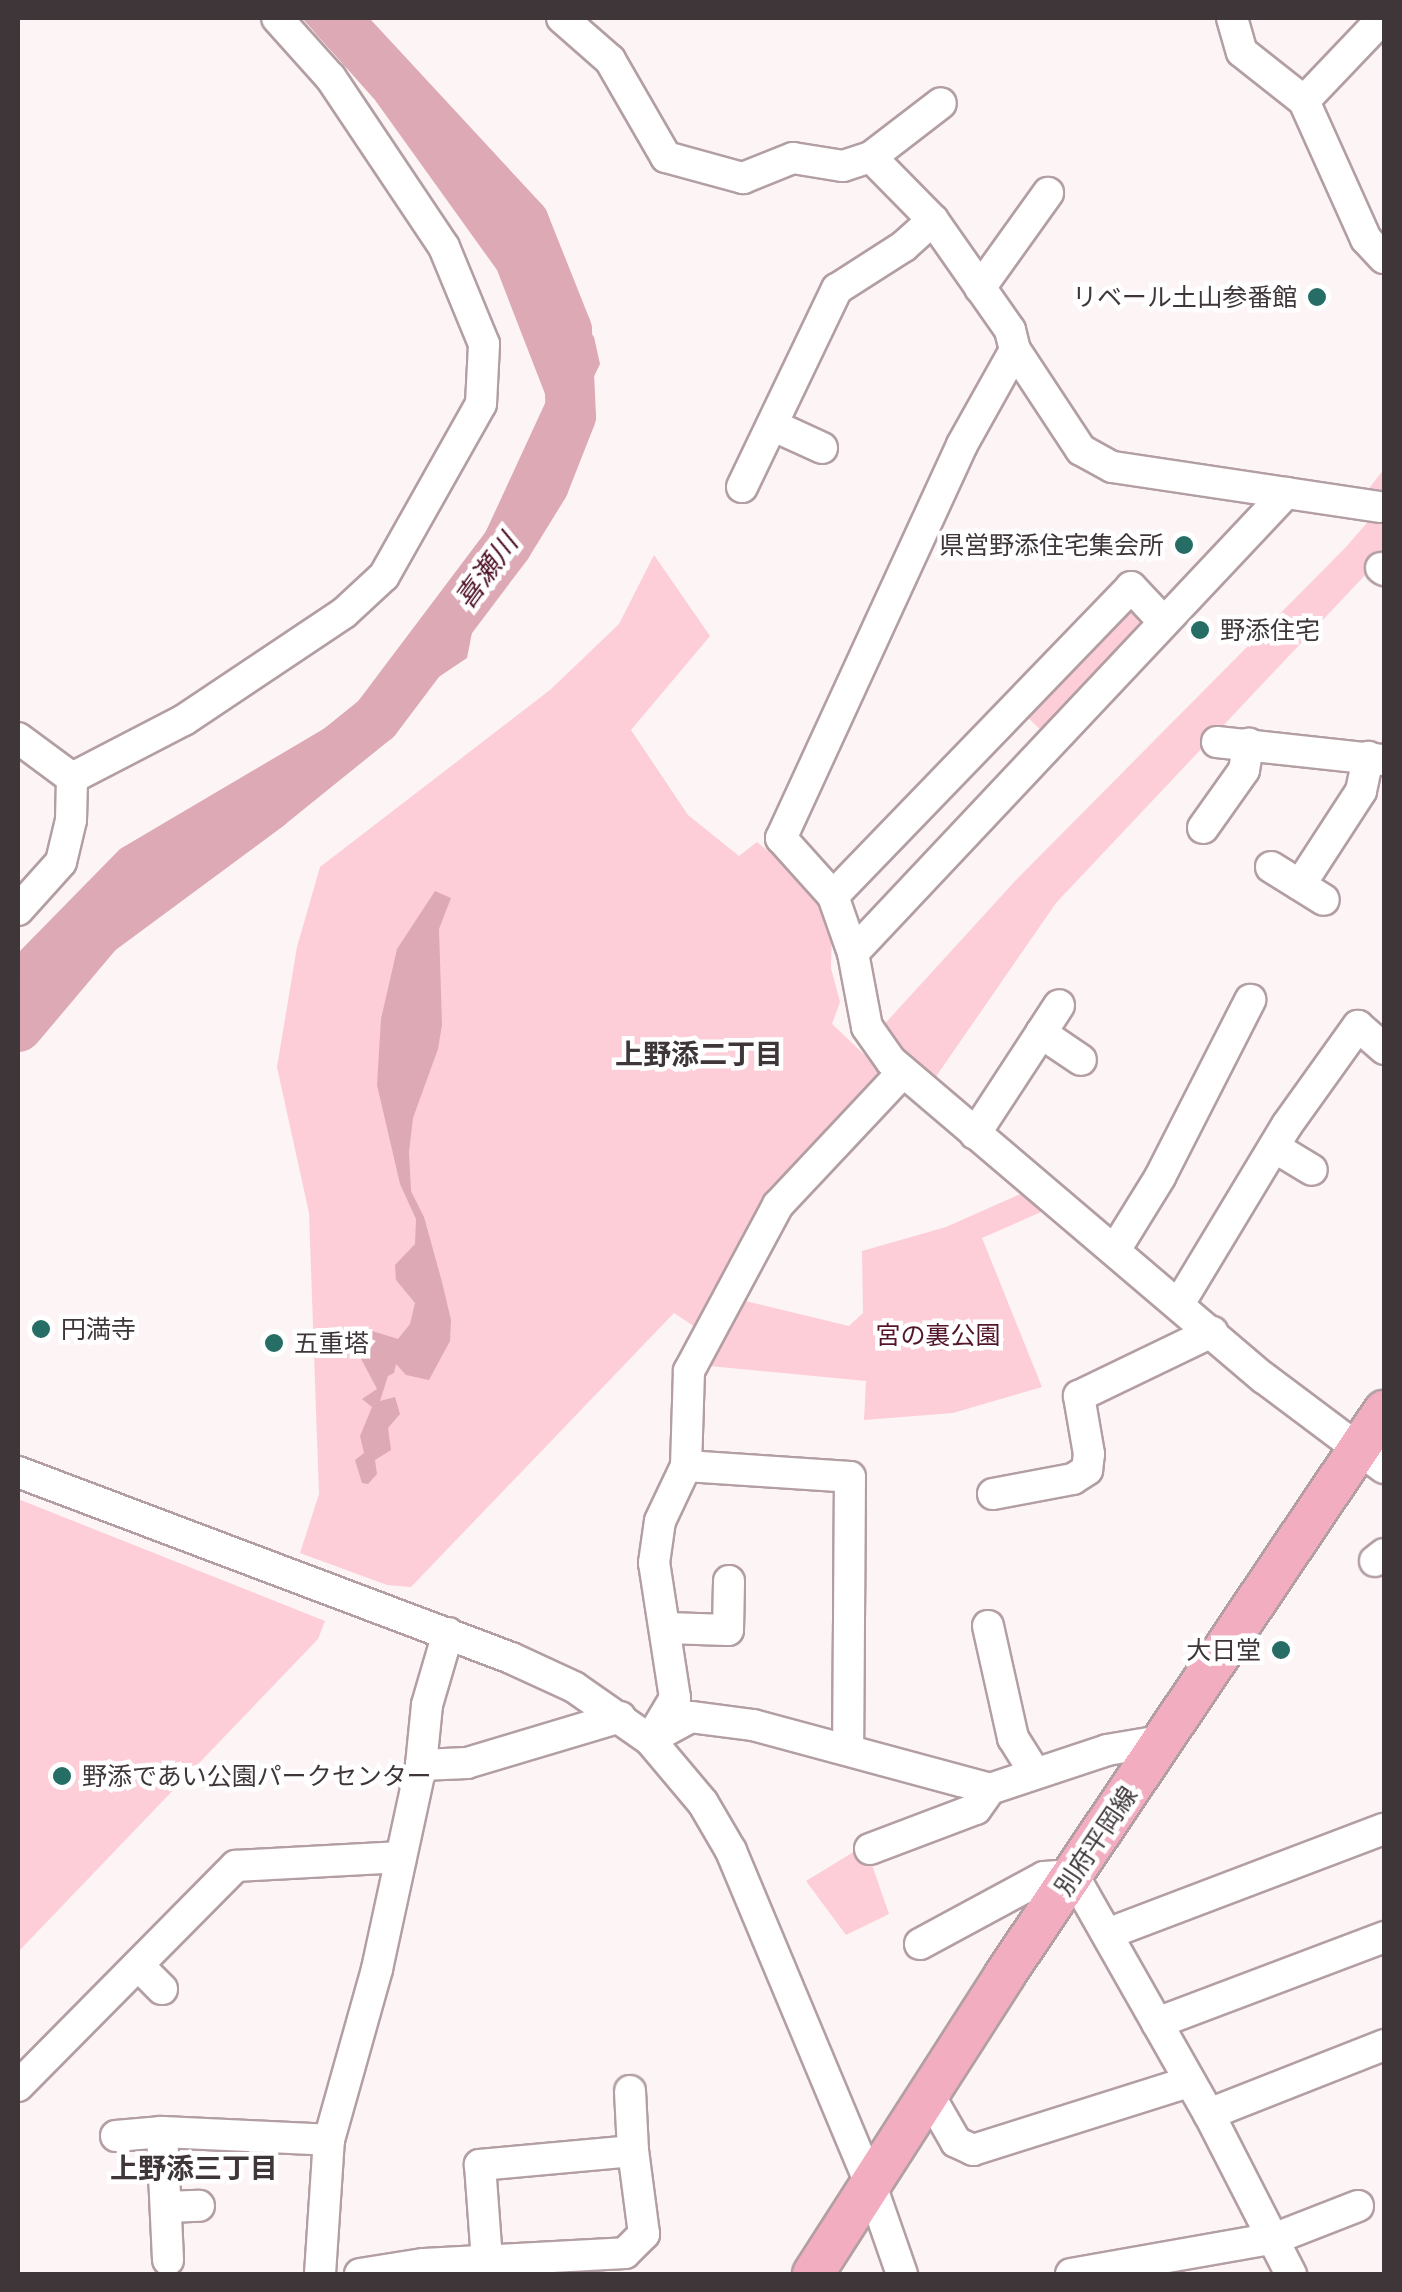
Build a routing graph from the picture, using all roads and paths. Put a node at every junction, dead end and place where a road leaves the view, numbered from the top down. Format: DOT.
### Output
graph roads {
  1 [pos="277,18"];
  2 [pos="562,18"];
  3 [pos="1232,18"];
  4 [pos="1383,18"];
  5 [pos="942,102"];
  6 [pos="1304,102"];
  7 [pos="870,158"];
  8 [pos="1048,193"];
  9 [pos="933,220"];
  10 [pos="1378,239"];
  11 [pos="980,288"];
  12 [pos="1015,350"];
  13 [pos="772,425"];
  14 [pos="822,448"];
  15 [pos="742,487"];
  16 [pos="1286,493"];
  17 [pos="1380,507"];
  18 [pos="1164,622"];
  19 [pos="1001,722"];
  20 [pos="18,738"];
  21 [pos="1217,742"];
  22 [pos="1248,743"];
  23 [pos="1037,757"];
  24 [pos="1376,758"];
  25 [pos="72,778"];
  26 [pos="1204,828"];
  27 [pos="1271,867"];
  28 [pos="833,896"];
  29 [pos="18,910"];
  30 [pos="853,953"];
  31 [pos="1250,1000"];
  32 [pos="1058,1005"];
  33 [pos="1041,1032"];
  34 [pos="1384,1049"];
  35 [pos="1081,1060"];
  36 [pos="902,1073"];
  37 [pos="975,1134"];
  38 [pos="1274,1147"];
  39 [pos="1312,1170"];
  40 [pos="1114,1250"];
  41 [pos="1179,1304"];
  42 [pos="1212,1332"];
  43 [pos="1384,1411"];
  44 [pos="1372,1459"];
  45 [pos="686,1466"];
  46 [pos="18,1472"];
  47 [pos="993,1494"];
  48 [pos="729,1580"];
  49 [pos="988,1626"];
  50 [pos="668,1628"];
  51 [pos="448,1633"];
  52 [pos="620,1717"];
  53 [pos="650,1740"];
  54 [pos="1166,1740"];
  55 [pos="848,1748"];
  56 [pos="421,1764"];
  57 [pos="1035,1773"];
  58 [pos="990,1789"];
  59 [pos="1384,1830"];
  60 [pos="870,1849"];
  61 [pos="401,1858"];
  62 [pos="1073,1876"];
  63 [pos="1106,1934"];
  64 [pos="1384,1936"];
  65 [pos="920,1944"];
  66 [pos="138,1965"];
  67 [pos="162,1989"];
  68 [pos="1158,2024"];
  69 [pos="1384,2045"];
  70 [pos="1189,2082"];
  71 [pos="18,2086"];
  72 [pos="630,2091"];
  73 [pos="929,2095"];
  74 [pos="1209,2114"];
  75 [pos="162,2132"];
  76 [pos="116,2136"];
  77 [pos="329,2140"];
  78 [pos="633,2151"];
  79 [pos="872,2188"];
  80 [pos="199,2206"];
  81 [pos="1358,2206"];
  82 [pos="166,2207"];
  83 [pos="1276,2238"];
  84 [pos="168,2260"];
  85 [pos="487,2260"];
  86 [pos="320,2274"];
  87 [pos="360,2274"];
  88 [pos="813,2274"];
  89 [pos="902,2274"];
  90 [pos="1071,2274"];
  91 [pos="1291,2274"];
  1 -- 25 [label="street"];
  2 -- 7 [label="street"];
  3 -- 6 [label="street"];
  4 -- 6 [label="street"];
  5 -- 7 [label="street"];
  6 -- 10 [label="street"];
  7 -- 9 [label="street"];
  8 -- 11 [label="street"];
  9 -- 11 [label="street"];
  9 -- 13 [label="street"];
  11 -- 12 [label="street"];
  12 -- 16 [label="street"];
  12 -- 28 [label="street"];
  13 -- 14 [label="street"];
  13 -- 15 [label="street"];
  16 -- 17 [label="street"];
  16 -- 18 [label="street"];
  18 -- 19 [label="street"];
  18 -- 23 [label="street"];
  19 -- 23 [label="street"];
  19 -- 28 [label="street"];
  20 -- 25 [label="street"];
  21 -- 22 [label="street"];
  22 -- 24 [label="street"];
  22 -- 26 [label="street"];
  23 -- 30 [label="street"];
  24 -- 27 [label="street"];
  25 -- 29 [label="street"];
  28 -- 30 [label="street"];
  30 -- 36 [label="street"];
  31 -- 40 [label="street"];
  32 -- 33 [label="street"];
  33 -- 35 [label="street"];
  33 -- 37 [label="street"];
  34 -- 38 [label="street"];
  36 -- 37 [label="street"];
  36 -- 45 [label="street"];
  37 -- 40 [label="street"];
  38 -- 39 [label="street"];
  38 -- 41 [label="street"];
  40 -- 41 [label="street"];
  41 -- 42 [label="street"];
  42 -- 44 [label="street"];
  42 -- 47 [label="street"];
  43 -- 44 [label="main road, 別府平岡線"];
  44 -- 54 [label="main road, 別府平岡線"];
  45 -- 50 [label="street"];
  45 -- 55 [label="street"];
  46 -- 51 [label="street"];
  48 -- 50 [label="street"];
  49 -- 57 [label="street"];
  50 -- 53 [label="street"];
  51 -- 52 [label="street"];
  51 -- 56 [label="street"];
  52 -- 53 [label="street"];
  52 -- 56 [label="street"];
  53 -- 55 [label="street"];
  53 -- 79 [label="street"];
  54 -- 57 [label="street"];
  54 -- 62 [label="main road, 別府平岡線"];
  55 -- 58 [label="street"];
  56 -- 61 [label="street"];
  57 -- 58 [label="street"];
  58 -- 60 [label="street"];
  59 -- 63 [label="street"];
  61 -- 66 [label="street"];
  61 -- 77 [label="street"];
  62 -- 63 [label="street"];
  62 -- 65 [label="street"];
  62 -- 73 [label="main road, 別府平岡線"];
  63 -- 68 [label="street"];
  64 -- 68 [label="street"];
  66 -- 67 [label="street"];
  66 -- 71 [label="street"];
  68 -- 70 [label="street"];
  69 -- 74 [label="street"];
  70 -- 73 [label="street"];
  70 -- 74 [label="street"];
  72 -- 78 [label="street"];
  73 -- 79 [label="main road, 別府平岡線"];
  74 -- 83 [label="street"];
  75 -- 76 [label="street"];
  75 -- 77 [label="street"];
  75 -- 82 [label="street"];
  77 -- 86 [label="street"];
  78 -- 85 [label="street"];
  78 -- 85 [label="street"];
  79 -- 88 [label="main road, 別府平岡線"];
  79 -- 89 [label="street"];
  80 -- 82 [label="street"];
  81 -- 83 [label="street"];
  82 -- 84 [label="street"];
  83 -- 90 [label="street"];
  83 -- 91 [label="street"];
  85 -- 87 [label="street"];
}
